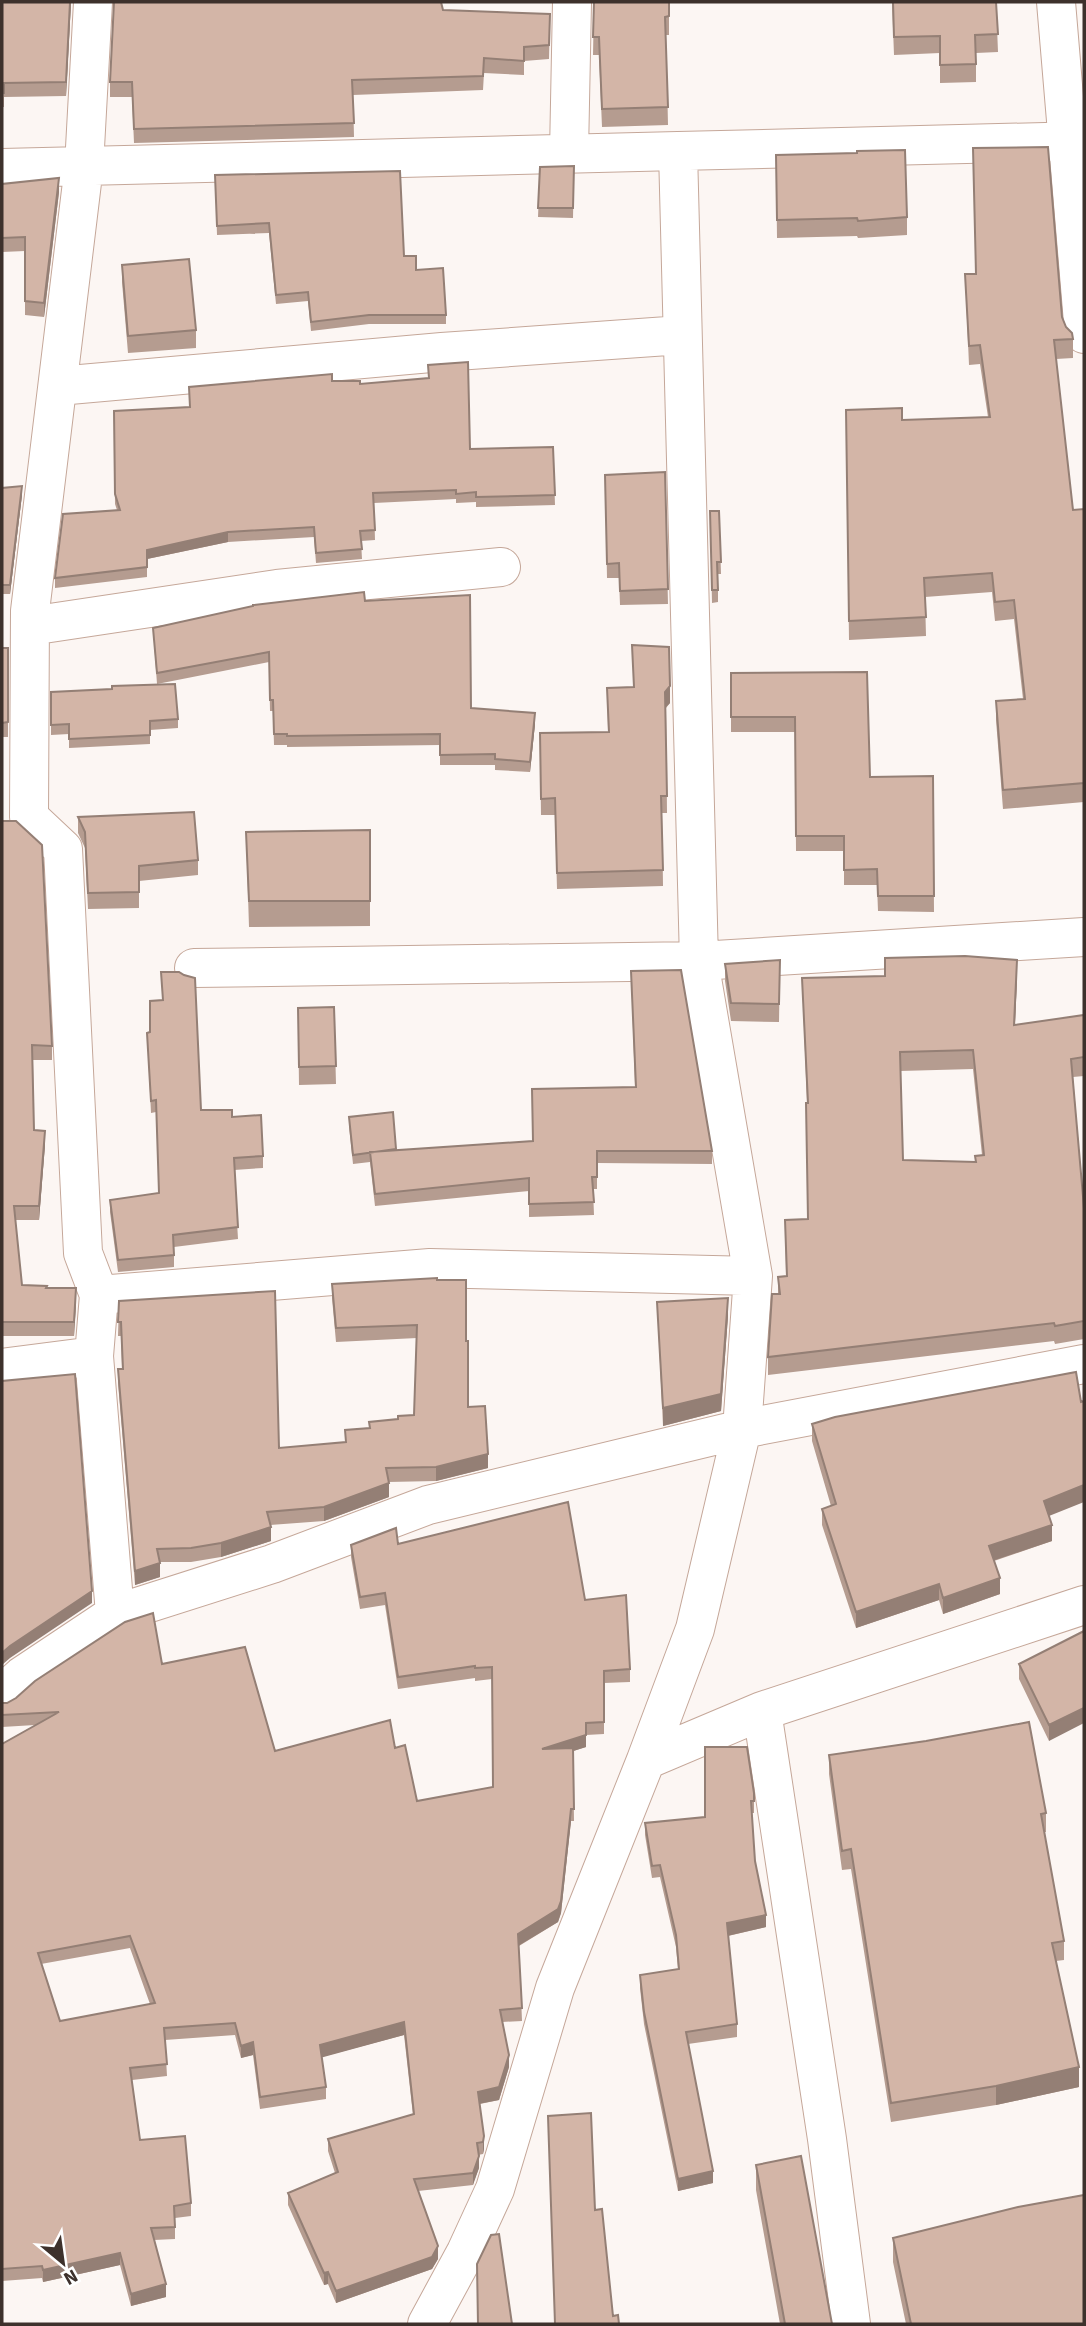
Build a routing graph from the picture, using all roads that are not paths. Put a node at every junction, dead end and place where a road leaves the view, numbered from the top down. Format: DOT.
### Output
graph roads {
  1 [pos="93,2"];
  2 [pos="572,2"];
  3 [pos="1056,2"];
  4 [pos="1076,141"];
  5 [pos="678,151"];
  6 [pos="569,153"];
  7 [pos="84,166"];
  8 [pos="2,168"];
  9 [pos="1084,334"];
  10 [pos="682,335"];
  11 [pos="58,386"];
  12 [pos="501,567"];
  13 [pos="21,617"];
  14 [pos="16,818"];
  15 [pos="1084,937"];
  16 [pos="698,961"];
  17 [pos="194,968"];
  18 [pos="753,1276"];
  19 [pos="99,1295"];
  20 [pos="94,1356"];
  21 [pos="1084,1364"];
  22 [pos="2,1368"];
  23 [pos="742,1429"];
  24 [pos="1084,1605"];
  25 [pos="115,1614"];
  26 [pos="2,1694"];
  27 [pos="762,1711"];
  28 [pos="646,1760"];
  29 [pos="427,2324"];
  30 [pos="851,2324"];
  1 -- 7 [label="street"];
  2 -- 6 [label="street"];
  3 -- 4 [label="street"];
  4 -- 5 [label="street"];
  4 -- 9 [label="street"];
  5 -- 6 [label="street"];
  5 -- 10 [label="street"];
  6 -- 7 [label="street"];
  7 -- 8 [label="street"];
  7 -- 11 [label="street"];
  10 -- 11 [label="street"];
  10 -- 16 [label="street"];
  11 -- 13 [label="street"];
  12 -- 13 [label="street"];
  13 -- 14 [label="street"];
  14 -- 19 [label="street"];
  15 -- 16 [label="street"];
  16 -- 17 [label="street"];
  16 -- 18 [label="street"];
  18 -- 19 [label="street"];
  18 -- 23 [label="street"];
  19 -- 20 [label="street"];
  20 -- 22 [label="street"];
  20 -- 25 [label="street"];
  21 -- 23 [label="street"];
  23 -- 25 [label="street"];
  23 -- 28 [label="street"];
  24 -- 27 [label="street"];
  25 -- 26 [label="street"];
  27 -- 28 [label="street"];
  27 -- 30 [label="street"];
  28 -- 29 [label="street"];
}
